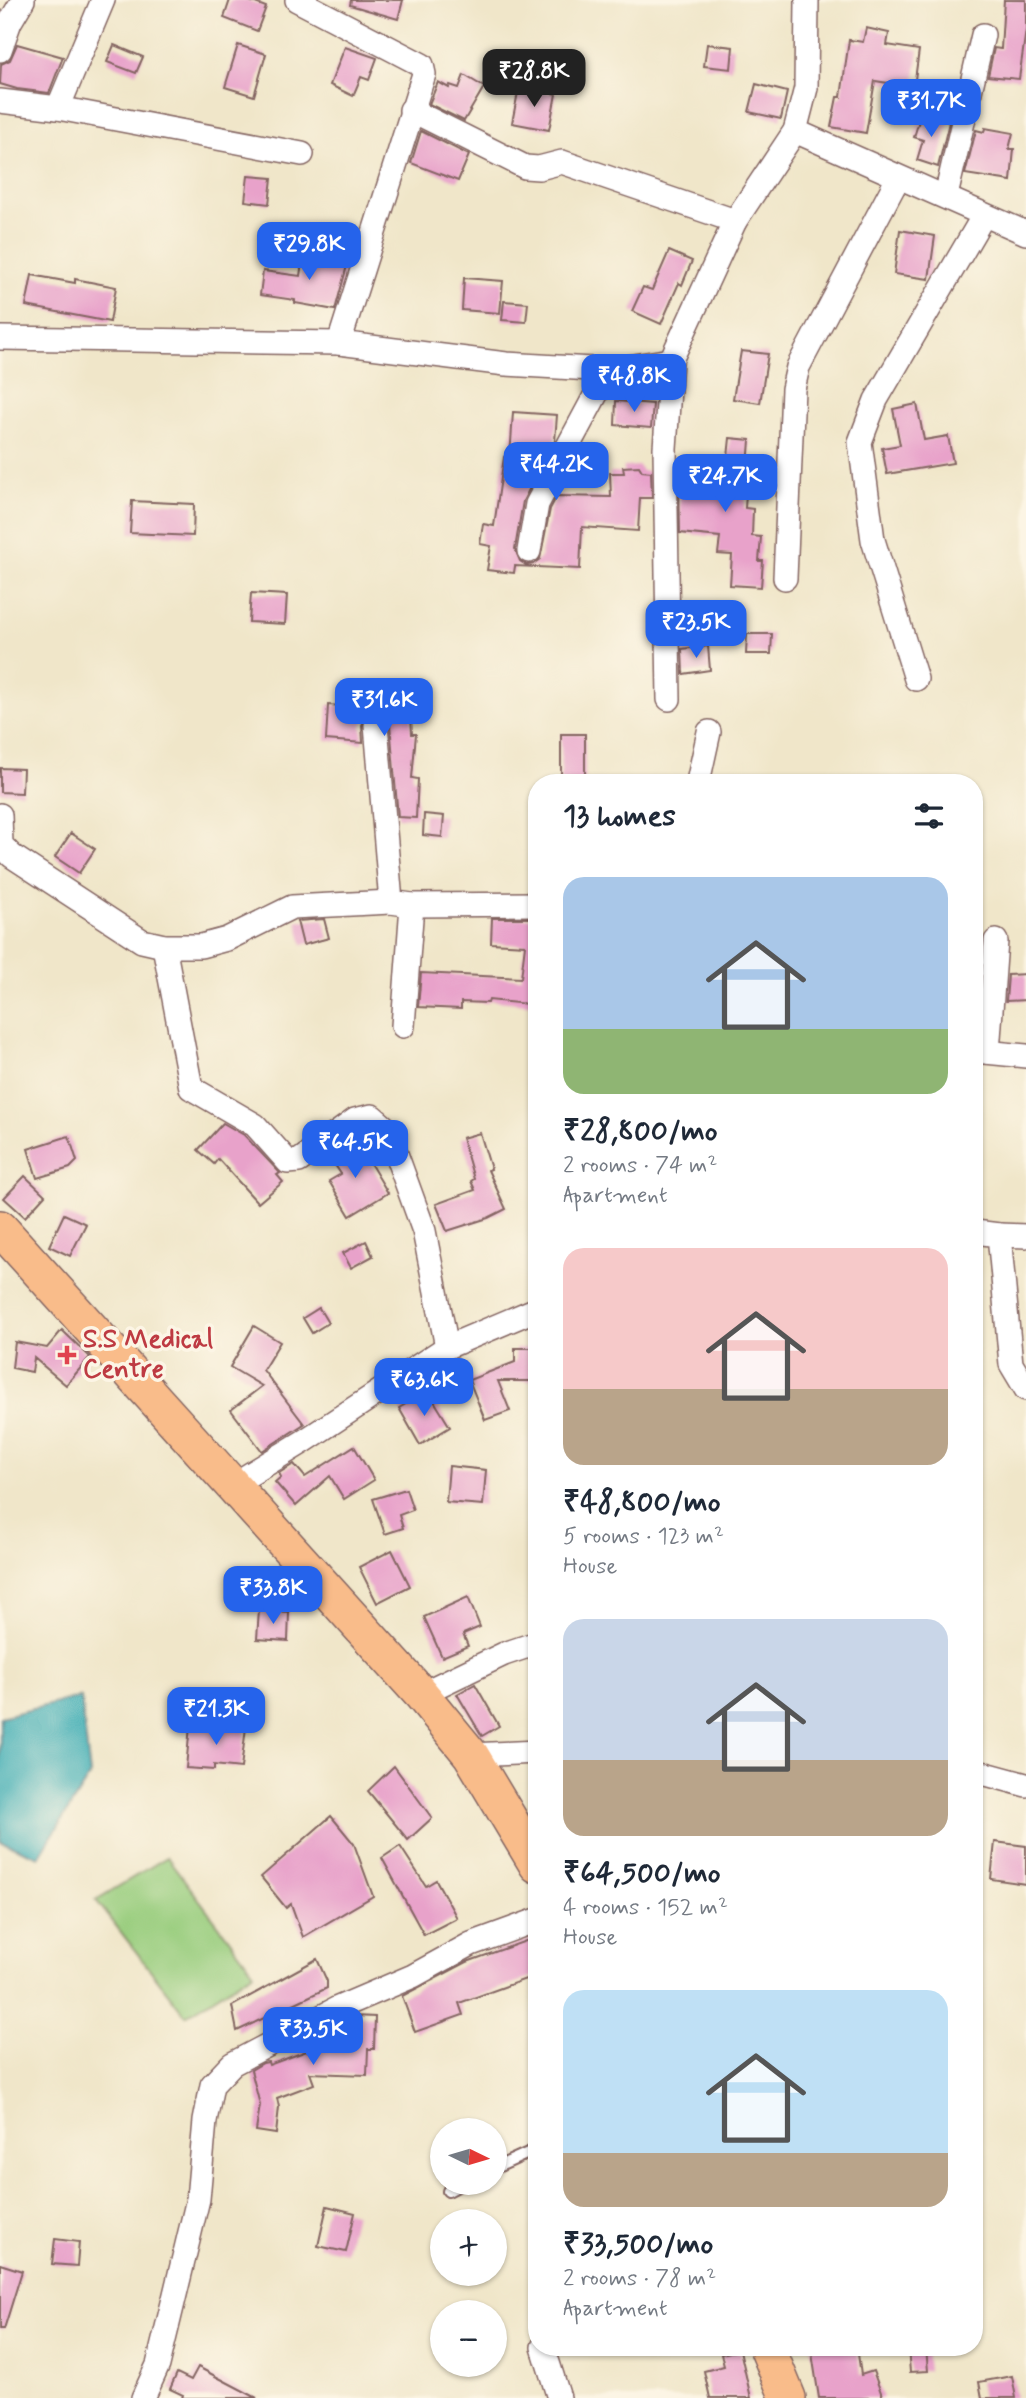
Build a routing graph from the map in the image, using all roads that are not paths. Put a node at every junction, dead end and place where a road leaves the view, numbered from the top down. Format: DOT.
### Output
graph roads {
  1 [pos="23,0"];
  2 [pos="103,0"];
  3 [pos="297,0"];
  4 [pos="807,0"];
  5 [pos="982,35"];
  6 [pos="0,50"];
  7 [pos="0,101"];
  8 [pos="58,108"];
  9 [pos="411,110"];
  10 [pos="795,131"];
  11 [pos="302,154"];
  12 [pos="898,178"];
  13 [pos="946,196"];
  14 [pos="984,215"];
  15 [pos="735,221"];
  16 [pos="1026,233"];
  17 [pos="0,338"];
  18 [pos="339,343"];
  19 [pos="671,360"];
  20 [pos="610,370"];
  21 [pos="529,551"];
  22 [pos="786,578"];
  23 [pos="916,678"];
  24 [pos="669,699"];
  25 [pos="376,725"];
  26 [pos="709,732"];
  27 [pos="700,774"];
  28 [pos="0,815"];
  29 [pos="402,904"];
  30 [pos="528,904"];
  31 [pos="996,941"];
  32 [pos="164,946"];
  33 [pos="402,1026"];
  34 [pos="983,1037"];
  35 [pos="983,1052"];
  36 [pos="1026,1056"];
  37 [pos="0,1227"];
  38 [pos="983,1233"];
  39 [pos="999,1235"];
  40 [pos="1026,1236"];
  41 [pos="528,1313"];
  42 [pos="447,1347"];
  43 [pos="1026,1389"];
  44 [pos="234,1484"];
  45 [pos="528,1646"];
  46 [pos="421,1694"];
  47 [pos="528,1752"];
  48 [pos="471,1755"];
  49 [pos="983,1773"];
  50 [pos="1026,1785"];
  51 [pos="528,1850"];
  52 [pos="528,1923"];
  53 [pos="528,2152"];
  54 [pos="508,2162"];
  55 [pos="546,2356"];
  56 [pos="771,2356"];
  57 [pos="783,2394"];
  58 [pos="143,2398"];
  59 [pos="559,2398"];
  1 -- 6 [label="street"];
  2 -- 8 [label="street"];
  3 -- 9 [label="street"];
  4 -- 10 [label="street"];
  5 -- 13 [label="street"];
  7 -- 8 [label="street"];
  8 -- 11 [label="street"];
  9 -- 15 [label="street"];
  9 -- 18 [label="street"];
  10 -- 12 [label="street"];
  10 -- 15 [label="street"];
  12 -- 13 [label="street"];
  12 -- 22 [label="street"];
  13 -- 14 [label="street"];
  14 -- 16 [label="street"];
  14 -- 23 [label="street"];
  15 -- 19 [label="street"];
  17 -- 18 [label="street"];
  18 -- 20 [label="street"];
  19 -- 20 [label="street"];
  19 -- 24 [label="street"];
  20 -- 21 [label="street"];
  25 -- 29 [label="street"];
  26 -- 27 [label="street"];
  28 -- 32 [label="street"];
  29 -- 30 [label="street"];
  29 -- 32 [label="street"];
  29 -- 33 [label="street"];
  31 -- 34 [label="street"];
  32 -- 42 [label="street"];
  35 -- 36 [label="street"];
  37 -- 44 [label="main road"];
  38 -- 39 [label="street"];
  39 -- 40 [label="street"];
  39 -- 43 [label="street"];
  41 -- 42 [label="street"];
  42 -- 44 [label="street"];
  44 -- 46 [label="main road"];
  45 -- 46 [label="street"];
  46 -- 48 [label="main road"];
  47 -- 48 [label="street"];
  48 -- 51 [label="main road"];
  49 -- 50 [label="street"];
  52 -- 58 [label="street"];
  53 -- 54 [label="lane"];
  55 -- 59 [label="street"];
  56 -- 57 [label="main road"];
}
